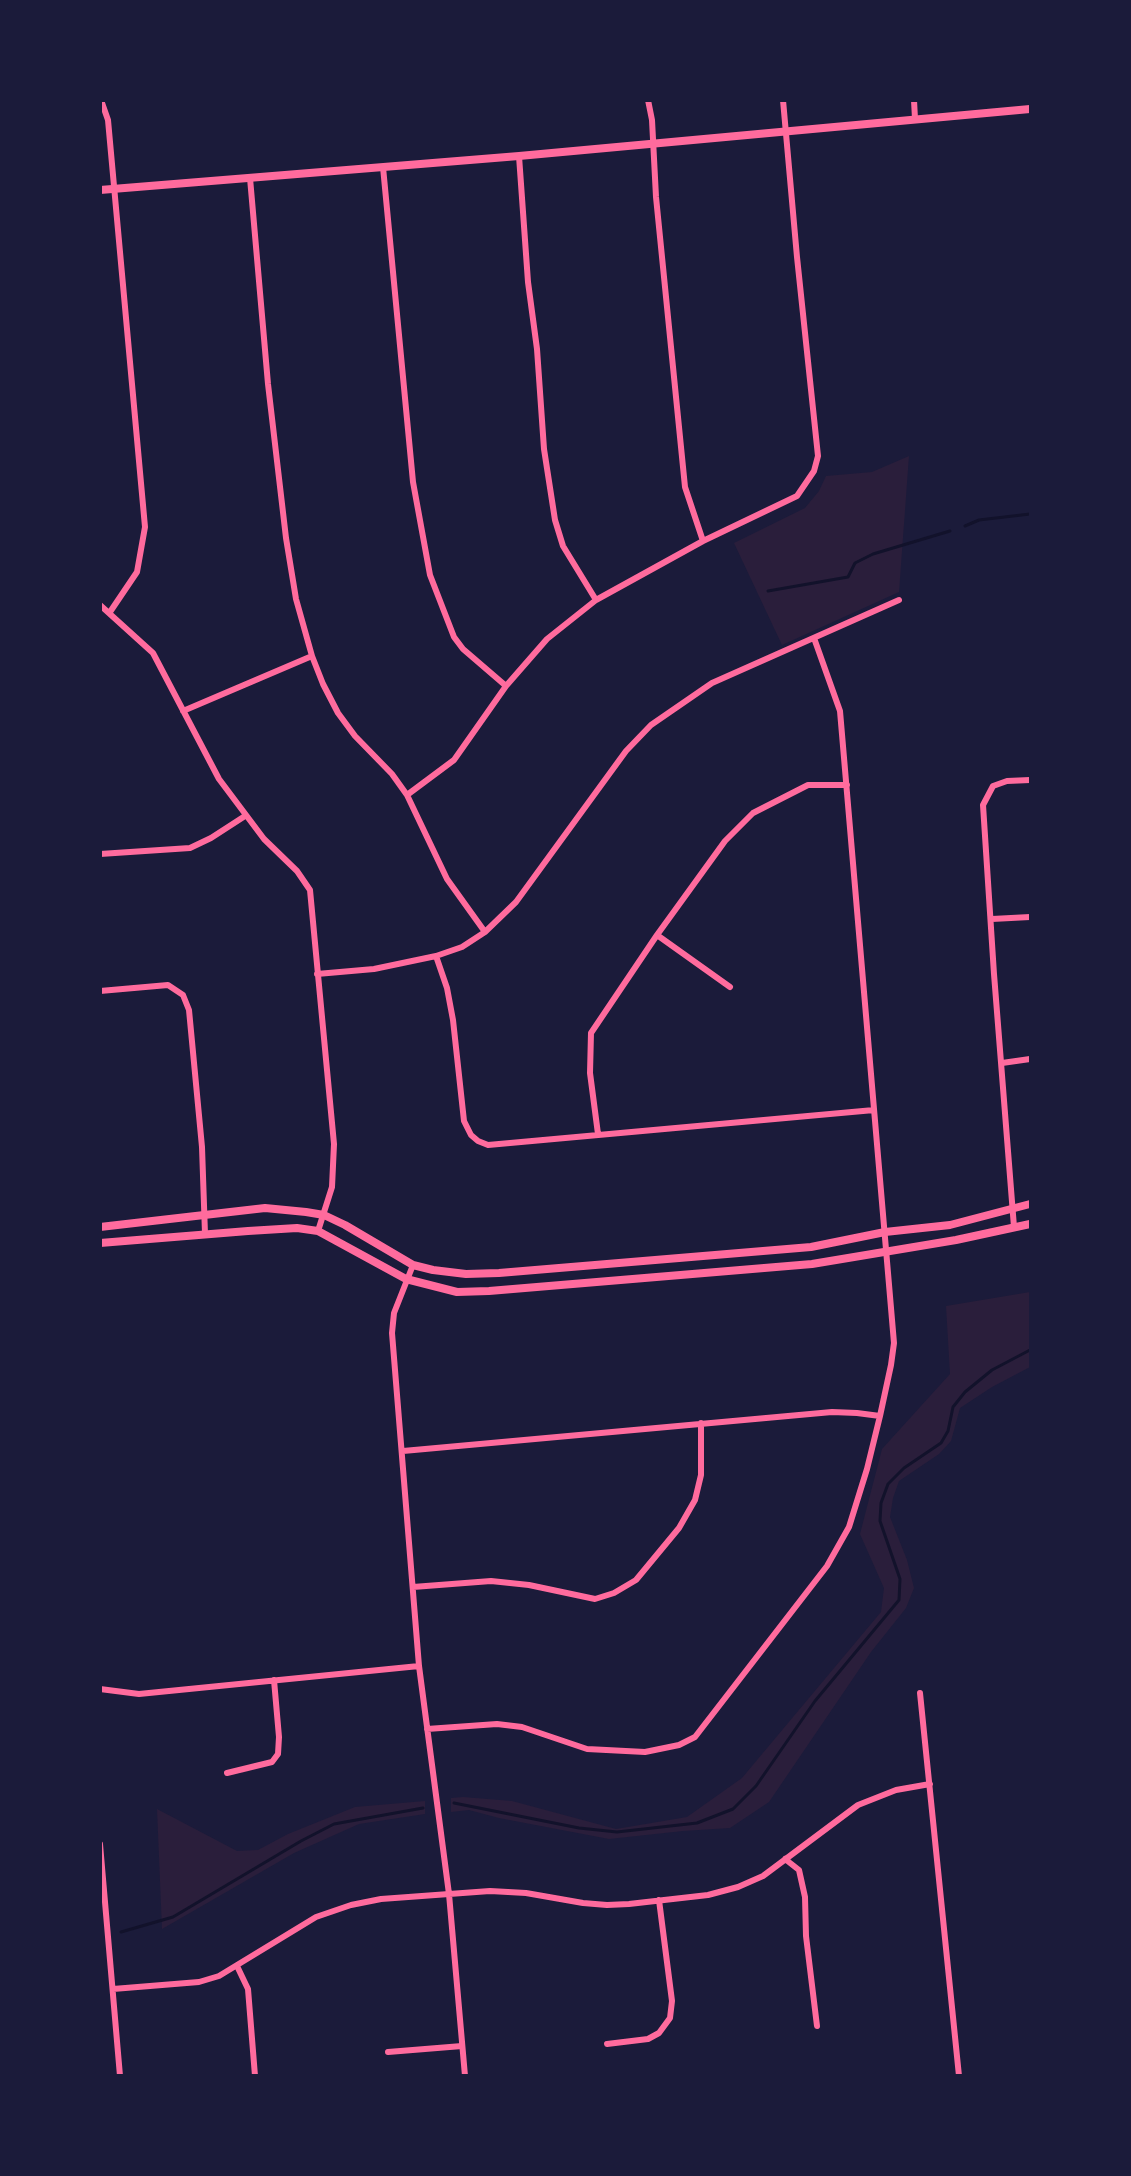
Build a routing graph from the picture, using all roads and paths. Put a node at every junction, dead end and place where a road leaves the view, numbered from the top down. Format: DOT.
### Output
graph roads {
  1 [pos="101,100"];
  2 [pos="648,100"];
  3 [pos="783,100"];
  4 [pos="914,100"];
  5 [pos="1030,109"];
  6 [pos="915,119"];
  7 [pos="786,132"];
  8 [pos="653,144"];
  9 [pos="519,156"];
  10 [pos="383,167"];
  11 [pos="250,178"];
  12 [pos="114,189"];
  13 [pos="100,190"];
  14 [pos="703,541"];
  15 [pos="596,600"];
  16 [pos="899,600"];
  17 [pos="100,605"];
  18 [pos="110,612"];
  19 [pos="814,638"];
  20 [pos="312,656"];
  21 [pos="506,686"];
  22 [pos="183,711"];
  23 [pos="1030,780"];
  24 [pos="847,785"];
  25 [pos="407,795"];
  26 [pos="245,816"];
  27 [pos="100,854"];
  28 [pos="1030,917"];
  29 [pos="992,919"];
  30 [pos="485,932"];
  31 [pos="657,935"];
  32 [pos="436,956"];
  33 [pos="317,974"];
  34 [pos="730,987"];
  35 [pos="100,991"];
  36 [pos="1030,1059"];
  37 [pos="1002,1063"];
  38 [pos="874,1110"];
  39 [pos="597,1134"];
  40 [pos="1030,1204"];
  41 [pos="1013,1209"];
  42 [pos="204,1215"];
  43 [pos="324,1215"];
  44 [pos="1030,1224"];
  45 [pos="100,1227"];
  46 [pos="1014,1227"];
  47 [pos="318,1231"];
  48 [pos="885,1232"];
  49 [pos="205,1234"];
  50 [pos="100,1243"];
  51 [pos="887,1251"];
  52 [pos="413,1265"];
  53 [pos="406,1279"];
  54 [pos="880,1416"];
  55 [pos="701,1424"];
  56 [pos="403,1451"];
  57 [pos="412,1587"];
  58 [pos="419,1666"];
  59 [pos="274,1680"];
  60 [pos="100,1689"];
  61 [pos="920,1694"];
  62 [pos="427,1729"];
  63 [pos="227,1773"];
  64 [pos="930,1784"];
  65 [pos="100,1845"];
  66 [pos="785,1859"];
  67 [pos="449,1894"];
  68 [pos="659,1900"];
  69 [pos="237,1966"];
  70 [pos="113,1989"];
  71 [pos="817,2026"];
  72 [pos="607,2044"];
  73 [pos="462,2046"];
  74 [pos="388,2052"];
  75 [pos="120,2076"];
  76 [pos="255,2076"];
  77 [pos="465,2076"];
  78 [pos="959,2076"];
  1 -- 12 [label="street"];
  2 -- 8 [label="street"];
  3 -- 7 [label="street"];
  4 -- 6 [label="street"];
  5 -- 6 [label="street"];
  6 -- 7 [label="street"];
  7 -- 8 [label="street"];
  7 -- 14 [label="street"];
  8 -- 9 [label="street"];
  8 -- 14 [label="street"];
  9 -- 10 [label="street"];
  9 -- 15 [label="street"];
  10 -- 11 [label="street"];
  10 -- 21 [label="street"];
  11 -- 12 [label="street"];
  11 -- 20 [label="street"];
  12 -- 13 [label="street"];
  12 -- 18 [label="street"];
  14 -- 15 [label="street"];
  15 -- 21 [label="street"];
  16 -- 19 [label="street"];
  17 -- 18 [label="street"];
  18 -- 22 [label="street"];
  19 -- 24 [label="street"];
  19 -- 30 [label="street"];
  20 -- 22 [label="street"];
  20 -- 25 [label="street"];
  21 -- 25 [label="street"];
  22 -- 26 [label="street"];
  23 -- 29 [label="street"];
  24 -- 31 [label="street"];
  24 -- 38 [label="street"];
  25 -- 30 [label="street"];
  26 -- 27 [label="street"];
  26 -- 33 [label="street"];
  28 -- 29 [label="street"];
  29 -- 37 [label="street"];
  30 -- 32 [label="street"];
  31 -- 34 [label="street"];
  31 -- 39 [label="street"];
  32 -- 33 [label="street"];
  32 -- 39 [label="street"];
  33 -- 43 [label="street"];
  35 -- 42 [label="street"];
  36 -- 37 [label="street"];
  37 -- 41 [label="street"];
  38 -- 39 [label="street"];
  38 -- 48 [label="street"];
  40 -- 41 [label="street"];
  41 -- 46 [label="street"];
  41 -- 48 [label="street"];
  42 -- 43 [label="street"];
  42 -- 45 [label="street"];
  42 -- 49 [label="street"];
  43 -- 47 [label="street"];
  43 -- 52 [label="street"];
  44 -- 46 [label="street"];
  46 -- 51 [label="street"];
  47 -- 49 [label="street"];
  47 -- 53 [label="street"];
  48 -- 51 [label="street"];
  48 -- 52 [label="street"];
  49 -- 50 [label="street"];
  51 -- 53 [label="street"];
  51 -- 54 [label="street"];
  52 -- 53 [label="street"];
  53 -- 56 [label="street"];
  54 -- 55 [label="street"];
  54 -- 62 [label="street"];
  55 -- 56 [label="street"];
  55 -- 57 [label="street"];
  56 -- 57 [label="street"];
  57 -- 58 [label="street"];
  58 -- 59 [label="street"];
  58 -- 62 [label="street"];
  59 -- 60 [label="street"];
  59 -- 63 [label="street"];
  61 -- 64 [label="street"];
  62 -- 67 [label="street"];
  64 -- 66 [label="street"];
  64 -- 78 [label="street"];
  65 -- 70 [label="street"];
  66 -- 68 [label="street"];
  66 -- 71 [label="street"];
  67 -- 68 [label="street"];
  67 -- 69 [label="street"];
  67 -- 73 [label="street"];
  68 -- 72 [label="street"];
  69 -- 70 [label="street"];
  69 -- 76 [label="street"];
  70 -- 75 [label="street"];
  73 -- 74 [label="street"];
  73 -- 77 [label="street"];
}
